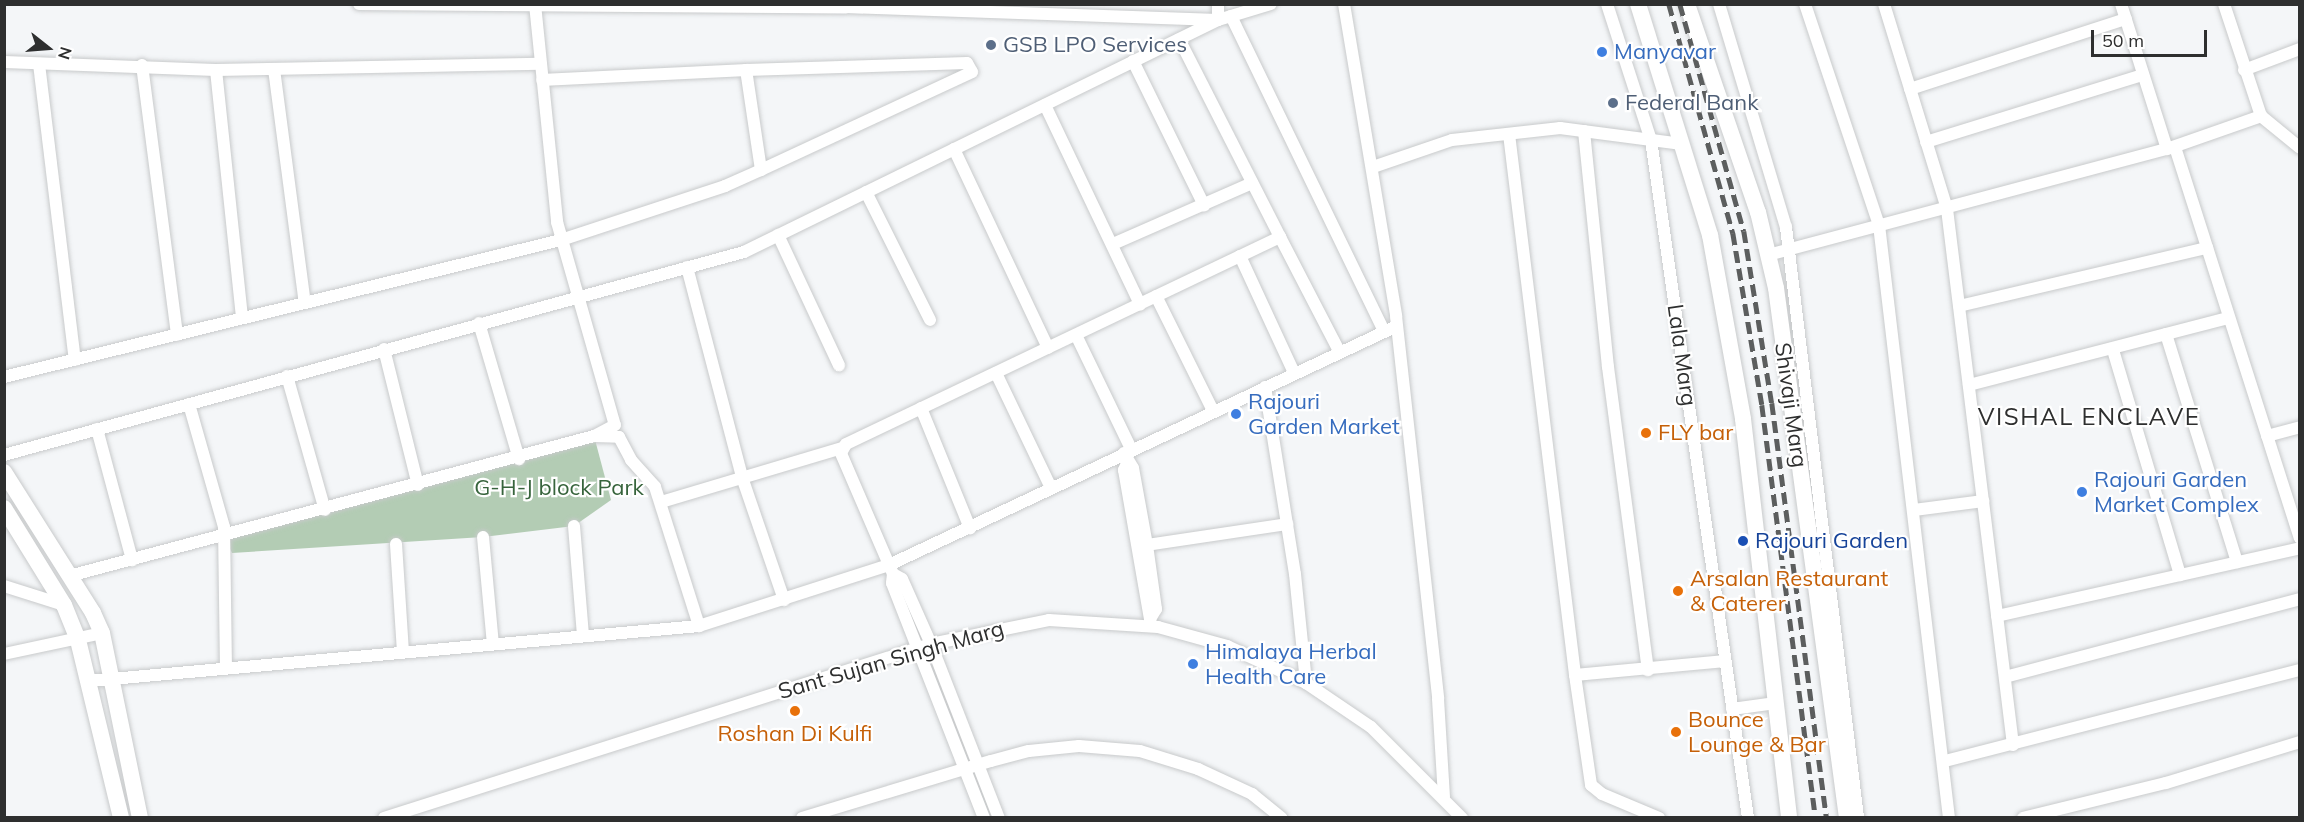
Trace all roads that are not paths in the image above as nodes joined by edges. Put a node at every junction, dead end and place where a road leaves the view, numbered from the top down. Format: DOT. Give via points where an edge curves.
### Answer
graph roads {
  1 [pos="359,4"];
  2 [pos="1218,4"];
  3 [pos="1271,4"];
  4 [pos="1344,4"];
  5 [pos="1607,4"];
  6 [pos="1638,4"];
  7 [pos="1687,4"];
  8 [pos="1719,4"];
  9 [pos="1805,4"];
  10 [pos="1884,4"];
  11 [pos="2121,4"];
  12 [pos="2224,4"];
  13 [pos="438,5"];
  14 [pos="535,6"];
  15 [pos="646,6"];
  16 [pos="753,6"];
  17 [pos="849,6"];
  18 [pos="948,8"];
  19 [pos="1046,9"];
  20 [pos="1144,11"];
  21 [pos="1231,16"];
  22 [pos="2126,19"];
  23 [pos="1218,20"];
  24 [pos="1179,39"];
  25 [pos="2300,48"];
  26 [pos="1133,61"];
  27 [pos="4,62"];
  28 [pos="39,64"];
  29 [pos="540,64"];
  30 [pos="142,65"];
  31 [pos="274,69"];
  32 [pos="216,70"];
  33 [pos="746,70"];
  34 [pos="2244,70"];
  35 [pos="2143,75"];
  36 [pos="542,80"];
  37 [pos="1910,89"];
  38 [pos="1045,105"];
  39 [pos="2261,116"];
  40 [pos="1584,131"];
  41 [pos="1509,134"];
  42 [pos="1651,140"];
  43 [pos="1926,142"];
  44 [pos="1682,144"];
  45 [pos="2171,148"];
  46 [pos="2300,148"];
  47 [pos="954,149"];
  48 [pos="1373,167"];
  49 [pos="761,170"];
  50 [pos="1252,183"];
  51 [pos="866,192"];
  52 [pos="1204,205"];
  53 [pos="1947,209"];
  54 [pos="1879,225"];
  55 [pos="778,236"];
  56 [pos="1280,237"];
  57 [pos="561,240"];
  58 [pos="1113,244"];
  59 [pos="1789,248"];
  60 [pos="2207,248"];
  61 [pos="1768,255"];
  62 [pos="1240,256"];
  63 [pos="687,267"];
  64 [pos="576,296"];
  65 [pos="1156,296"];
  66 [pos="305,303"];
  67 [pos="1140,304"];
  68 [pos="1959,306"];
  69 [pos="242,318"];
  70 [pos="2229,318"];
  71 [pos="930,320"];
  72 [pos="479,323"];
  73 [pos="1397,326"];
  74 [pos="1384,331"];
  75 [pos="177,334"];
  76 [pos="2166,334"];
  77 [pos="1076,335"];
  78 [pos="1048,348"];
  79 [pos="384,349"];
  80 [pos="2113,350"];
  81 [pos="1339,351"];
  82 [pos="75,360"];
  83 [pos="839,365"];
  84 [pos="996,373"];
  85 [pos="1294,373"];
  86 [pos="287,376"];
  87 [pos="4,377"];
  88 [pos="1969,385"];
  89 [pos="1265,387"];
  90 [pos="189,404"];
  91 [pos="921,408"];
  92 [pos="1213,411"];
  93 [pos="2300,427"];
  94 [pos="97,429"];
  95 [pos="594,436"];
  96 [pos="2267,436"];
  97 [pos="842,448"];
  98 [pos="4,455"];
  99 [pos="1127,455"];
  100 [pos="519,459"];
  101 [pos="4,472"];
  102 [pos="743,480"];
  103 [pos="418,485"];
  104 [pos="1051,488"];
  105 [pos="1983,501"];
  106 [pos="661,502"];
  107 [pos="4,508"];
  108 [pos="325,510"];
  109 [pos="1914,510"];
  110 [pos="1287,524"];
  111 [pos="574,526"];
  112 [pos="970,528"];
  113 [pos="224,536"];
  114 [pos="483,537"];
  115 [pos="2300,538"];
  116 [pos="396,544"];
  117 [pos="1141,546"];
  118 [pos="2300,548"];
  119 [pos="132,560"];
  120 [pos="2236,562"];
  121 [pos="891,569"];
  122 [pos="2180,575"];
  123 [pos="69,576"];
  124 [pos="4,586"];
  125 [pos="2300,599"];
  126 [pos="784,600"];
  127 [pos="64,605"];
  128 [pos="1997,616"];
  129 [pos="1151,622"];
  130 [pos="699,626"];
  131 [pos="102,633"];
  132 [pos="583,636"];
  133 [pos="78,640"];
  134 [pos="494,644"];
  135 [pos="931,644"];
  136 [pos="917,648"];
  137 [pos="403,652"];
  138 [pos="4,654"];
  139 [pos="1725,661"];
  140 [pos="226,668"];
  141 [pos="1648,670"];
  142 [pos="2300,670"];
  143 [pos="1575,675"];
  144 [pos="2005,677"];
  145 [pos="111,679"];
  146 [pos="89,681"];
  147 [pos="1306,683"];
  148 [pos="1776,703"];
  149 [pos="1732,709"];
  150 [pos="2300,742"];
  151 [pos="2013,745"];
  152 [pos="1945,761"];
  153 [pos="972,766"];
  154 [pos="1444,797"];
  155 [pos="121,818"];
  156 [pos="140,818"];
  157 [pos="384,818"];
  158 [pos="802,818"];
  159 [pos="984,818"];
  160 [pos="999,818"];
  161 [pos="1282,818"];
  162 [pos="1462,818"];
  163 [pos="1659,818"];
  164 [pos="1748,818"];
  165 [pos="1789,818"];
  166 [pos="1847,818"];
  167 [pos="1858,818"];
  168 [pos="1948,818"];
  169 [pos="2023,818"];
  1 -- 13 [label="street"];
  2 -- 23 [label="street"];
  3 -- 21 [label="street"];
  4 -- 48 [label="street"];
  5 -- 42 [label="street, Lala Marg"];
  6 -- 44 [label="main road"];
  7 -- 61 [label="main road, Shivaji Marg" via="1758,212"];
  8 -- 59 [label="street" via="1771,169"];
  9 -- 54 [label="street"];
  10 -- 37 [label="street"];
  11 -- 22 [label="street"];
  12 -- 34 [label="street"];
  13 -- 14 [label="street"];
  14 -- 15 [label="street"];
  14 -- 29 [label="street"];
  15 -- 16 [label="street"];
  16 -- 17 [label="street"];
  17 -- 18 [label="street"];
  18 -- 19 [label="street"];
  19 -- 20 [label="street"];
  20 -- 23 [label="street"];
  21 -- 23 [label="street"];
  21 -- 74 [label="street"];
  22 -- 35 [label="street"];
  22 -- 37 [label="street"];
  23 -- 24 [label="street"];
  24 -- 26 [label="street"];
  24 -- 50 [label="street"];
  25 -- 34 [label="street"];
  26 -- 38 [label="street"];
  26 -- 52 [label="street"];
  27 -- 28 [label="street"];
  28 -- 30 [label="street"];
  28 -- 82 [label="street"];
  29 -- 31 [label="street"];
  29 -- 36 [label="street"];
  30 -- 32 [label="street"];
  30 -- 75 [label="street"];
  31 -- 32 [label="street"];
  31 -- 66 [label="street"];
  32 -- 69 [label="street"];
  33 -- 36 [label="street"];
  33 -- 49 [label="street"];
  33 -- 49 [label="street" via="967,63 972,72"];
  34 -- 39 [label="street"];
  35 -- 43 [label="street"];
  35 -- 45 [label="street"];
  36 -- 57 [label="street"];
  37 -- 43 [label="street"];
  38 -- 47 [label="street"];
  38 -- 58 [label="street"];
  39 -- 45 [label="street"];
  39 -- 46 [label="street"];
  40 -- 41 [label="street" via="1560,128"];
  40 -- 42 [label="street"];
  40 -- 141 [label="street" via="1608,367"];
  41 -- 48 [label="street" via="1452,140"];
  41 -- 143 [label="street"];
  42 -- 44 [label="street"];
  42 -- 139 [label="street, Lala Marg"];
  43 -- 53 [label="street"];
  44 -- 148 [label="main road" via="1710,235 1743,419"];
  45 -- 53 [label="street"];
  45 -- 60 [label="street"];
  47 -- 51 [label="street"];
  47 -- 78 [label="street"];
  48 -- 73 [label="street"];
  49 -- 57 [label="street" via="725,186"];
  50 -- 52 [label="street"];
  50 -- 56 [label="street"];
  51 -- 55 [label="street"];
  51 -- 71 [label="street"];
  52 -- 58 [label="street"];
  53 -- 54 [label="street"];
  53 -- 68 [label="street"];
  54 -- 59 [label="street"];
  54 -- 109 [label="street"];
  55 -- 63 [label="street" via="744,252"];
  55 -- 83 [label="street"];
  56 -- 62 [label="street"];
  56 -- 81 [label="street"];
  57 -- 64 [label="street"];
  57 -- 66 [label="street"];
  58 -- 67 [label="street"];
  59 -- 61 [label="street"];
  59 -- 167 [label="street"];
  60 -- 68 [label="street"];
  60 -- 70 [label="street"];
  61 -- 166 [label="main road, Shivaji Marg" via="1776,288"];
  62 -- 65 [label="street"];
  62 -- 85 [label="street"];
  63 -- 64 [label="street"];
  63 -- 102 [label="street"];
  64 -- 72 [label="street"];
  64 -- 95 [label="street" via="615,425"];
  65 -- 67 [label="street"];
  65 -- 92 [label="street"];
  66 -- 69 [label="street"];
  67 -- 77 [label="street"];
  68 -- 88 [label="street"];
  69 -- 75 [label="street"];
  70 -- 76 [label="street"];
  70 -- 96 [label="street"];
  72 -- 79 [label="street"];
  72 -- 100 [label="street"];
  73 -- 74 [label="street"];
  73 -- 154 [label="street" via="1438,699"];
  74 -- 81 [label="street"];
  75 -- 82 [label="street"];
  76 -- 80 [label="street"];
  76 -- 120 [label="street"];
  77 -- 78 [label="street"];
  77 -- 99 [label="street"];
  78 -- 84 [label="street"];
  79 -- 86 [label="street"];
  79 -- 103 [label="street"];
  80 -- 88 [label="street"];
  80 -- 122 [label="street"];
  81 -- 85 [label="street"];
  82 -- 87 [label="street"];
  84 -- 91 [label="street"];
  84 -- 104 [label="street"];
  85 -- 89 [label="street"];
  86 -- 90 [label="street"];
  86 -- 108 [label="street"];
  88 -- 105 [label="street"];
  89 -- 92 [label="street"];
  89 -- 110 [label="street"];
  90 -- 94 [label="street"];
  90 -- 113 [label="street" via="222,514"];
  91 -- 97 [label="street"];
  91 -- 112 [label="street"];
  92 -- 99 [label="street"];
  93 -- 96 [label="street"];
  94 -- 98 [label="street"];
  94 -- 119 [label="street"];
  95 -- 100 [label="street"];
  95 -- 106 [label="street" via="619,437 626,452 655,487"];
  96 -- 115 [label="street"];
  97 -- 102 [label="street"];
  97 -- 121 [label="street" via="840,459"];
  99 -- 104 [label="street"];
  99 -- 117 [label="street" via="1133,468"];
  100 -- 103 [label="street"];
  101 -- 123 [label="main road"];
  102 -- 106 [label="street"];
  102 -- 126 [label="street"];
  103 -- 108 [label="street"];
  104 -- 112 [label="street"];
  105 -- 109 [label="street"];
  105 -- 128 [label="street"];
  106 -- 130 [label="street"];
  107 -- 127 [label="main road"];
  108 -- 113 [label="street"];
  109 -- 152 [label="street"];
  110 -- 117 [label="street"];
  110 -- 147 [label="street"];
  111 -- 132 [label="street"];
  112 -- 121 [label="street"];
  113 -- 119 [label="street"];
  113 -- 140 [label="street"];
  114 -- 134 [label="street"];
  116 -- 137 [label="street"];
  117 -- 129 [label="street" via="1156,609"];
  118 -- 120 [label="street"];
  119 -- 123 [label="street"];
  120 -- 122 [label="street"];
  121 -- 126 [label="street"];
  121 -- 135 [label="street" via="902,579"];
  121 -- 136 [label="street" via="892,583"];
  122 -- 128 [label="street"];
  123 -- 131 [label="main road"];
  124 -- 127 [label="street"];
  125 -- 144 [label="street"];
  126 -- 130 [label="street"];
  127 -- 133 [label="main road"];
  128 -- 144 [label="street"];
  129 -- 135 [label="street, Sant Sujan Singh Marg" via="1049,620"];
  129 -- 147 [label="street, Sant Sujan Singh Marg" via="1227,646"];
  130 -- 132 [label="street"];
  131 -- 133 [label="street"];
  131 -- 145 [label="main road"];
  132 -- 134 [label="street"];
  133 -- 138 [label="street"];
  133 -- 146 [label="main road"];
  134 -- 137 [label="street"];
  135 -- 136 [label="street, Sant Sujan Singh Marg"];
  135 -- 153 [label="street"];
  136 -- 153 [label="street"];
  136 -- 157 [label="street, Sant Sujan Singh Marg"];
  137 -- 140 [label="street"];
  139 -- 141 [label="street"];
  139 -- 149 [label="street, Lala Marg"];
  140 -- 145 [label="street"];
  141 -- 143 [label="street"];
  142 -- 151 [label="street"];
  143 -- 163 [label="street" via="1591,785 1602,794"];
  144 -- 151 [label="street"];
  145 -- 146 [label="street"];
  145 -- 156 [label="main road"];
  146 -- 155 [label="main road"];
  147 -- 154 [label="street, Sant Sujan Singh Marg" via="1371,728"];
  148 -- 149 [label="street"];
  148 -- 165 [label="main road"];
  149 -- 164 [label="street, Lala Marg"];
  150 -- 169 [label="street" via="2166,783"];
  151 -- 152 [label="street"];
  152 -- 168 [label="street"];
  153 -- 158 [label="street"];
  153 -- 159 [label="street"];
  153 -- 160 [label="street"];
  153 -- 161 [label="street" via="1029,751 1079,746 1140,751 1198,769 1252,794"];
  154 -- 162 [label="street, Sant Sujan Singh Marg"];
}
